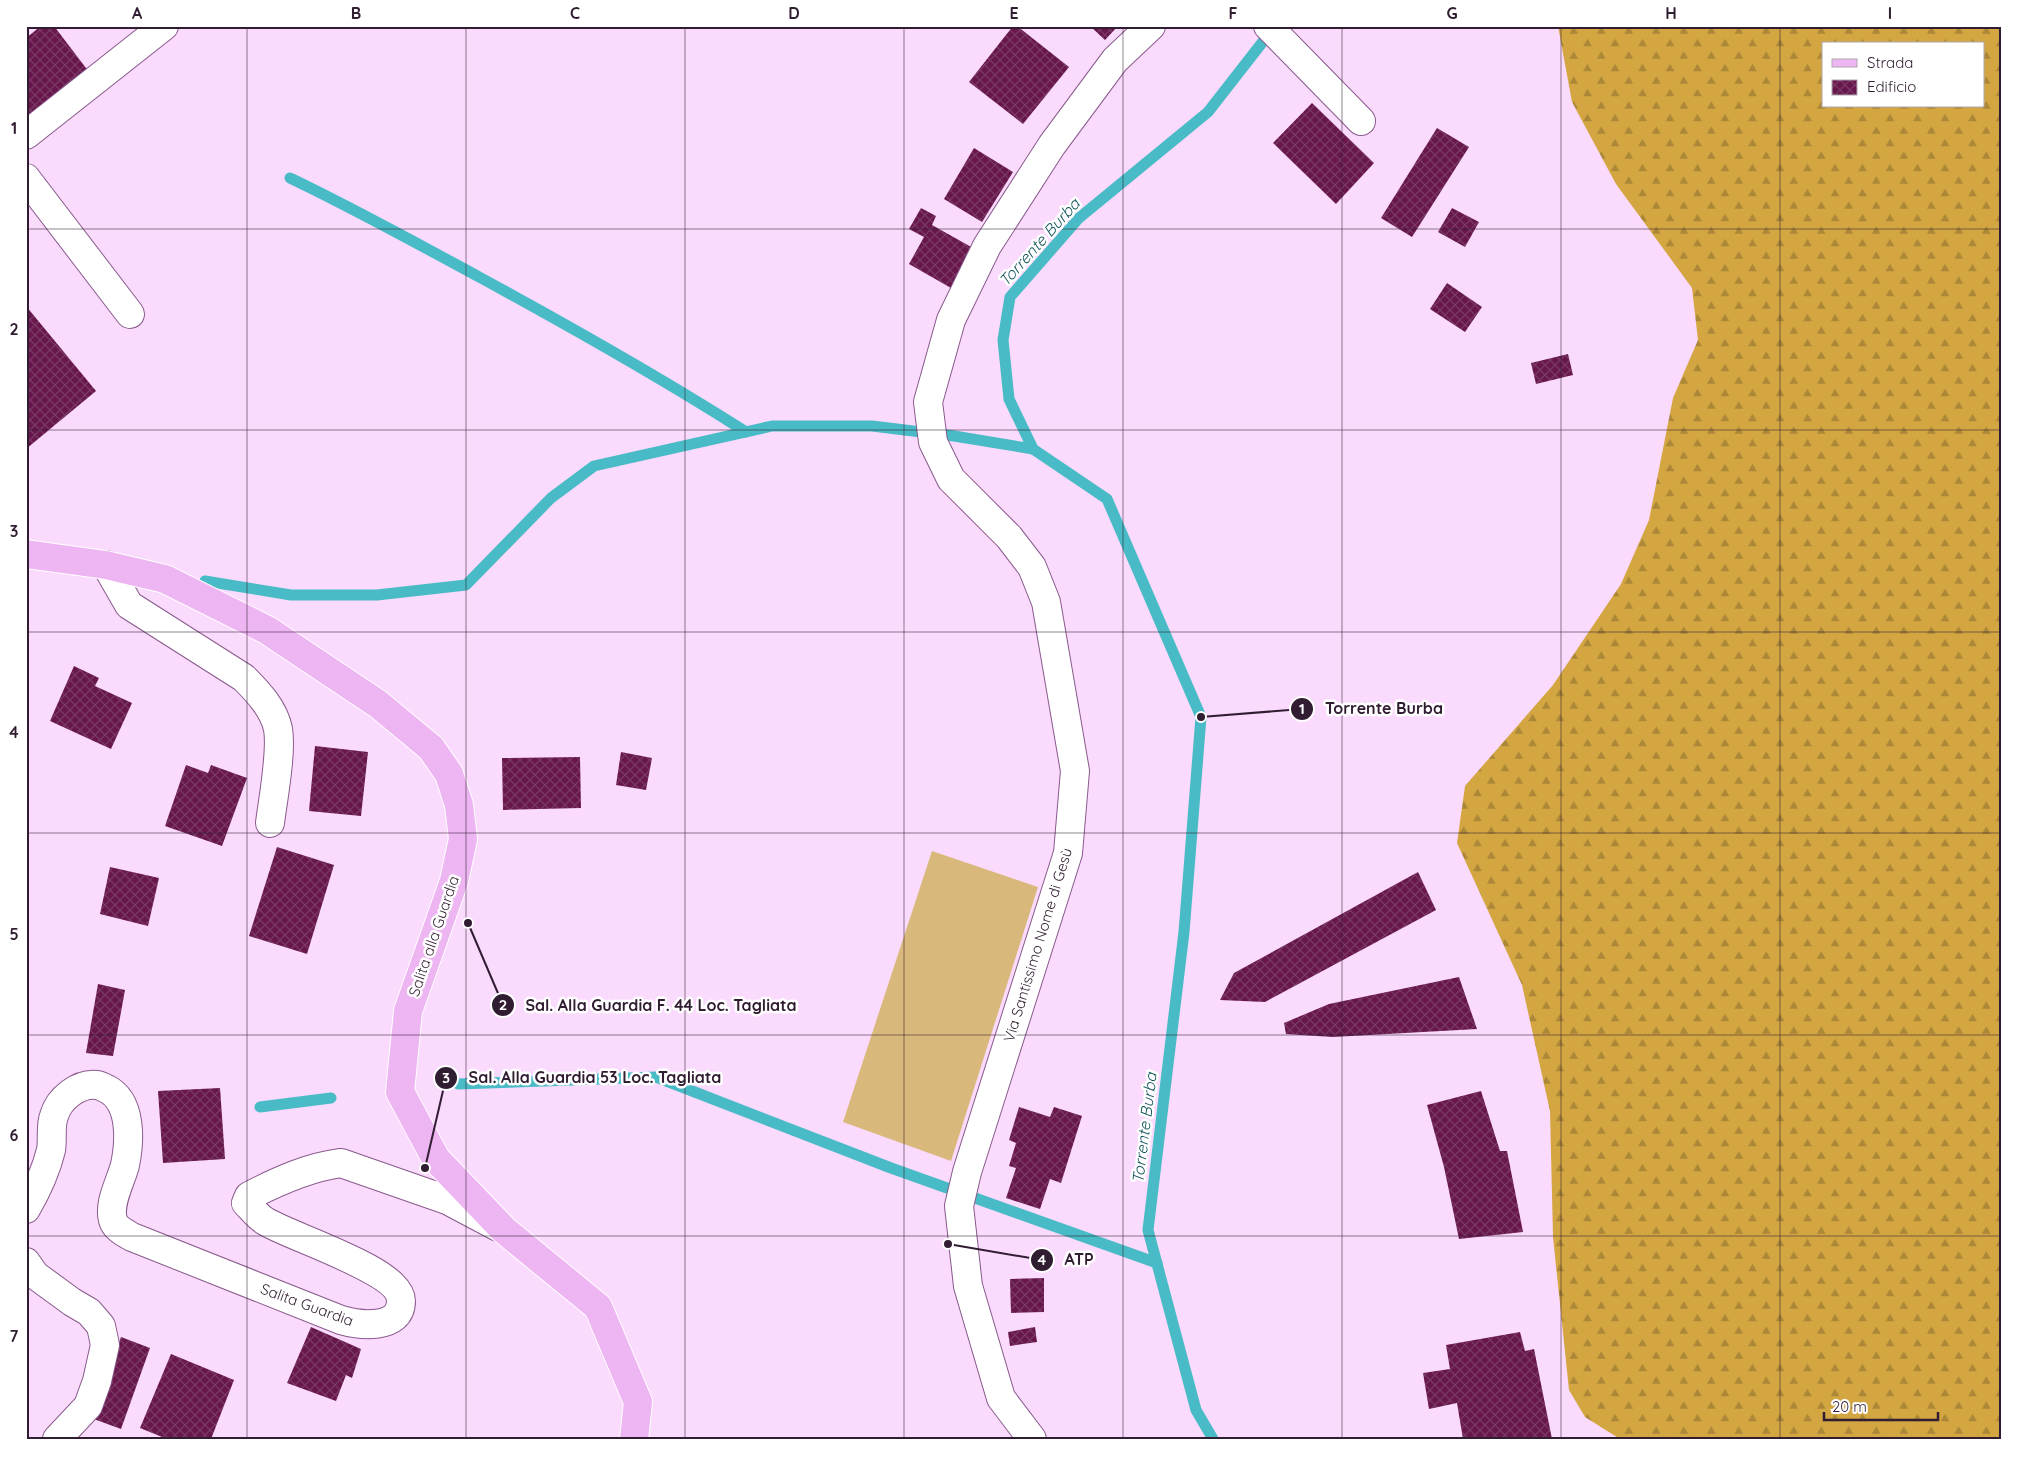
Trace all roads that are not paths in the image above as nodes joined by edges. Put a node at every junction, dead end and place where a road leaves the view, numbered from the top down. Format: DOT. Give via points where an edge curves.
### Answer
graph roads {
  1 [pos="164,26"];
  2 [pos="1150,26"];
  3 [pos="1268,26"];
  4 [pos="1361,121"];
  5 [pos="26,135"];
  6 [pos="26,178"];
  7 [pos="130,314"];
  8 [pos="26,554"];
  9 [pos="106,565"];
  10 [pos="270,823"];
  11 [pos="26,1209"];
  12 [pos="504,1230"];
  13 [pos="26,1262"];
  14 [pos="57,1439"];
  15 [pos="634,1439"];
  16 [pos="1032,1439"];
  1 -- 5 [label="street"];
  2 -- 16 [label="street, Via Santissimo Nome di Gesù" via="1114,60 1052,145 987,246 951,320 928,402 933,442 951,479 1015,544 1032,567 1046,602 1074,771 1068,853 958,1206 968,1286 1001,1398"];
  3 -- 4 [label="street"];
  6 -- 7 [label="street"];
  8 -- 9 [label="main road, Salita alla Guardia"];
  9 -- 10 [label="street" via="129,605 244,678 272,712 278,730 278,753"];
  9 -- 12 [label="main road, Salita alla Guardia" via="165,579 266,630 378,704 431,748 449,774 459,805 463,839 454,881 408,1011 400,1092 436,1159"];
  11 -- 12 [label="street, Salita Guardia" via="40,1186 58,1108 78,1088 98,1084 115,1093 123,1105 127,1129 125,1164 111,1212 113,1222 120,1230 341,1320 374,1325 388,1321 397,1313 401,1302 399,1294 381,1275 265,1221 246,1203 249,1196 300,1173 341,1163 447,1200"];
  12 -- 15 [label="main road, Salita alla Guardia" via="598,1308 638,1402"];
  13 -- 14 [label="street" via="35,1275 89,1312 101,1326 106,1345 88,1406"];
}
